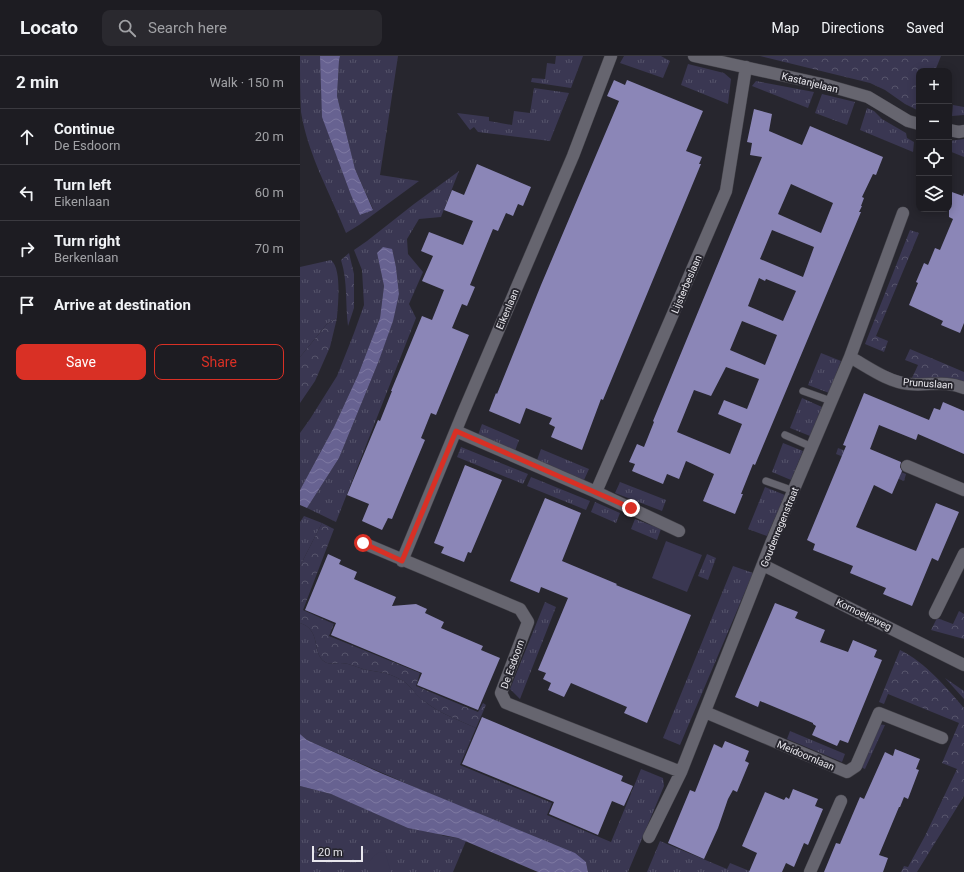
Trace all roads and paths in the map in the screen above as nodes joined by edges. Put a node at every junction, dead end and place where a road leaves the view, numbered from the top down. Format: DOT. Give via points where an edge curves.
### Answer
graph roads {
  1 [pos="611,56"];
  2 [pos="694,56"];
  3 [pos="746,66"];
  4 [pos="916,123"];
  5 [pos="952,131"];
  6 [pos="964,131"];
  7 [pos="902,213"];
  8 [pos="850,357"];
  9 [pos="964,388"];
  10 [pos="803,391"];
  11 [pos="831,401"];
  12 [pos="456,431"];
  13 [pos="785,435"];
  14 [pos="812,447"];
  15 [pos="907,466"];
  16 [pos="766,481"];
  17 [pos="794,490"];
  18 [pos="964,490"];
  19 [pos="596,492"];
  20 [pos="679,531"];
  21 [pos="363,543"];
  22 [pos="964,554"];
  23 [pos="402,561"];
  24 [pos="764,565"];
  25 [pos="935,613"];
  26 [pos="964,664"];
  27 [pos="705,712"];
  28 [pos="942,738"];
  29 [pos="681,772"];
  30 [pos="841,801"];
  31 [pos="648,837"];
  32 [pos="810,872"];
  1 -- 12 [label="street, Eikenlaan" via="573,156"];
  2 -- 3 [label="street, Kastanjelaan"];
  3 -- 4 [label="street, Kastanjelaan" via="868,97"];
  3 -- 19 [label="street, Lijsterbeslaan" via="726,191"];
  5 -- 6 [label="street"];
  7 -- 8 [label="street, Goudenregenstraat"];
  8 -- 9 [label="street, Prunuslaan" via="890,380 908,384 954,384"];
  8 -- 11 [label="street, Goudenregenstraat"];
  10 -- 11 [label="lane"];
  11 -- 14 [label="street, Goudenregenstraat"];
  12 -- 19 [label="street"];
  12 -- 23 [label="street, Eikenlaan"];
  13 -- 14 [label="lane"];
  14 -- 17 [label="street, Goudenregenstraat"];
  15 -- 18 [label="street"];
  16 -- 17 [label="lane"];
  17 -- 24 [label="street, Goudenregenstraat"];
  19 -- 20 [label="street"];
  21 -- 23 [label="street, De Esdoorn"];
  22 -- 25 [label="street"];
  23 -- 29 [label="street, De Esdoorn" via="520,609 528,622 501,692 506,703"];
  24 -- 26 [label="street, Kornoeljeweg"];
  24 -- 27 [label="street, Goudenregenstraat"];
  27 -- 28 [label="street, Meidoornlaan" via="847,772 856,766 879,713"];
  27 -- 29 [label="street, Goudenregenstraat"];
  29 -- 31 [label="street, Goudenregenstraat"];
  30 -- 32 [label="street"];
}
